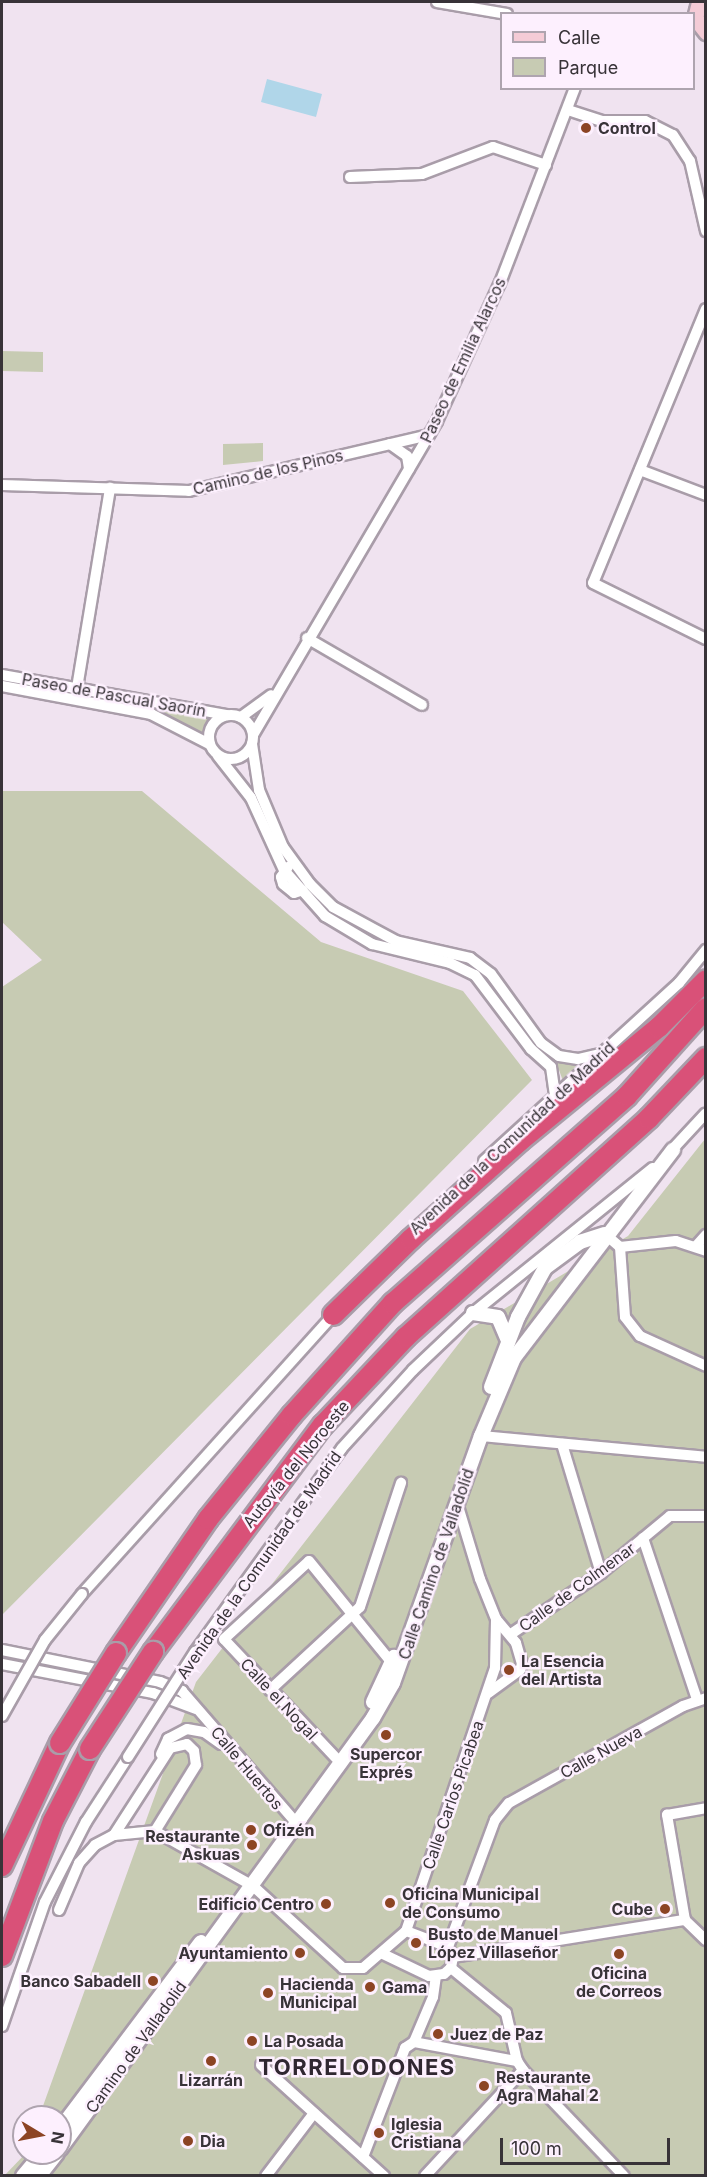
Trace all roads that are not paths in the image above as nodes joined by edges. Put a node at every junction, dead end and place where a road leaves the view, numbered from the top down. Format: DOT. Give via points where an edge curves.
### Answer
graph roads {
  1 [pos="437,2"];
  2 [pos="695,9"];
  3 [pos="500,13"];
  4 [pos="705,32"];
  5 [pos="574,90"];
  6 [pos="568,110"];
  7 [pos="546,165"];
  8 [pos="350,177"];
  9 [pos="705,231"];
  10 [pos="705,309"];
  11 [pos="429,435"];
  12 [pos="390,444"];
  13 [pos="409,470"];
  14 [pos="640,470"];
  15 [pos="2,485"];
  16 [pos="110,488"];
  17 [pos="705,495"];
  18 [pos="307,638"];
  19 [pos="705,639"];
  20 [pos="2,675"];
  21 [pos="2,686"];
  22 [pos="77,688"];
  23 [pos="276,691"];
  24 [pos="422,705"];
  25 [pos="227,715"];
  26 [pos="241,717"];
  27 [pos="253,739"];
  28 [pos="210,744"];
  29 [pos="219,756"];
  30 [pos="288,867"];
  31 [pos="305,888"];
  32 [pos="705,950"];
  33 [pos="705,980"];
  34 [pos="705,1008"];
  35 [pos="600,1054"];
  36 [pos="705,1058"];
  37 [pos="555,1095"];
  38 [pos="705,1113"];
  39 [pos="673,1150"];
  40 [pos="605,1234"];
  41 [pos="705,1235"];
  42 [pos="620,1247"];
  43 [pos="701,1249"];
  44 [pos="473,1313"];
  45 [pos="333,1315"];
  46 [pos="508,1340"];
  47 [pos="705,1366"];
  48 [pos="481,1436"];
  49 [pos="562,1444"];
  50 [pos="705,1457"];
  51 [pos="401,1484"];
  52 [pos="458,1503"];
  53 [pos="705,1516"];
  54 [pos="643,1539"];
  55 [pos="601,1573"];
  56 [pos="355,1614"];
  57 [pos="496,1619"];
  58 [pos="511,1634"];
  59 [pos="2,1650"];
  60 [pos="392,1663"];
  61 [pos="2,1664"];
  62 [pos="270,1690"];
  63 [pos="488,1693"];
  64 [pos="701,1699"];
  65 [pos="198,1710"];
  66 [pos="2,1716"];
  67 [pos="240,1758"];
  68 [pos="336,1758"];
  69 [pos="160,1762"];
  70 [pos="705,1808"];
  71 [pos="295,1822"];
  72 [pos="155,1831"];
  73 [pos="114,1835"];
  74 [pos="2,1866"];
  75 [pos="249,1884"];
  76 [pos="59,1910"];
  77 [pos="685,1920"];
  78 [pos="406,1931"];
  79 [pos="705,1940"];
  80 [pos="383,1954"];
  81 [pos="2,1956"];
  82 [pos="451,1957"];
  83 [pos="436,1976"];
  84 [pos="2,2026"];
  85 [pos="414,2042"];
  86 [pos="261,2065"];
  87 [pos="520,2066"];
  88 [pos="72,2113"];
  89 [pos="314,2113"];
  90 [pos="72,2132"];
  91 [pos="363,2157"];
  92 [pos="43,2167"];
  93 [pos="618,2173"];
  94 [pos="23,2175"];
  95 [pos="266,2175"];
  96 [pos="384,2175"];
  97 [pos="425,2175"];
  1 -- 3 [label="street"];
  2 -- 4 [label="main road"];
  5 -- 6 [label="street, Paseo de Emilia Alarcos"];
  6 -- 7 [label="street, Paseo de Emilia Alarcos"];
  6 -- 9 [label="street" via="602,121 645,121 673,135 690,161"];
  7 -- 8 [label="street" via="493,147 422,174"];
  7 -- 11 [label="street, Paseo de Emilia Alarcos" via="500,283"];
  10 -- 14 [label="street"];
  11 -- 12 [label="street, Camino de los Pinos"];
  11 -- 13 [label="street, Paseo de Emilia Alarcos"];
  12 -- 13 [label="street" via="407,456"];
  12 -- 16 [label="street, Camino de los Pinos" via="189,491"];
  13 -- 18 [label="street, Paseo de Emilia Alarcos"];
  14 -- 17 [label="street"];
  14 -- 19 [label="street" via="593,583"];
  15 -- 16 [label="street, Camino de los Pinos"];
  16 -- 22 [label="street"];
  18 -- 23 [label="street, Paseo de Emilia Alarcos"];
  18 -- 24 [label="street"];
  20 -- 22 [label="street, Paseo de Pascual Saorín"];
  21 -- 28 [label="street, Paseo de Pascual Saorín" via="151,714"];
  22 -- 25 [label="street, Paseo de Pascual Saorín"];
  23 -- 26 [label="street, Paseo de Emilia Alarcos"];
  23 -- 27 [label="street, Paseo de Emilia Alarcos"];
  25 -- 26 [label="street"];
  25 -- 28 [label="street" via="214,722"];
  26 -- 27 [label="street"];
  27 -- 29 [label="street" via="238,758"];
  27 -- 30 [label="street" via="259,790"];
  28 -- 29 [label="street"];
  29 -- 30 [label="street" via="251,798"];
  30 -- 31 [label="street"];
  31 -- 35 [label="street" via="375,933 454,952 481,966 542,1043 559,1056 578,1059"];
  31 -- 37 [label="street" via="325,916 356,936 394,952 450,963 475,975 531,1048 551,1066"];
  32 -- 35 [label="street, Avenida de la Comunidad de Madrid" via="679,983"];
  33 -- 45 [label="highway" via="659,1027 520,1141 411,1239"];
  34 -- 74 [label="highway, Autovía del Noroeste, bridge" via="627,1096 378,1320 292,1415 208,1519 116,1653 60,1743"];
  35 -- 37 [label="street, Avenida de la Comunidad de Madrid"];
  36 -- 81 [label="highway, Autovía del Noroeste, bridge" via="649,1118 406,1337 324,1425 153,1652 90,1749 53,1821"];
  37 -- 45 [label="street, Avenida de la Comunidad de Madrid" via="416,1226"];
  38 -- 39 [label="street, Avenida de la Comunidad de Madrid"];
  39 -- 40 [label="street, Calle Camino de Valladolid"];
  39 -- 44 [label="street, Avenida de la Comunidad de Madrid" via="623,1196"];
  40 -- 42 [label="street"];
  40 -- 46 [label="street, Calle Camino de Valladolid" via="580,1242 545,1268"];
  40 -- 48 [label="street, Calle Camino de Valladolid" via="514,1358"];
  41 -- 43 [label="street"];
  42 -- 43 [label="street" via="676,1241"];
  42 -- 47 [label="street" via="625,1317 640,1335"];
  44 -- 46 [label="street" via="498,1317"];
  44 -- 84 [label="street, Avenida de la Comunidad de Madrid, bridge" via="413,1370 342,1448 195,1652 86,1822 45,1902"];
  45 -- 66 [label="street, Avenida de la Comunidad de Madrid, bridge" via="82,1594 45,1640"];
  46 -- 60 [label="street, Calle Camino de Valladolid"];
  48 -- 49 [label="street"];
  48 -- 52 [label="street, Calle Camino de Valladolid"];
  49 -- 50 [label="street"];
  49 -- 55 [label="street"];
  51 -- 56 [label="street"];
  52 -- 57 [label="street"];
  52 -- 71 [label="street, Calle Camino de Valladolid" via="393,1683"];
  53 -- 54 [label="street, Calle de Colmenar" via="670,1516"];
  54 -- 55 [label="street, Calle de Colmenar"];
  54 -- 64 [label="street"];
  55 -- 58 [label="street, Calle de Colmenar"];
  56 -- 60 [label="street"];
  56 -- 62 [label="street"];
  56 -- 62 [label="street, Calle el Nogal" via="309,1561 224,1639"];
  57 -- 58 [label="street"];
  57 -- 63 [label="street, Calle Carlos Picabea" via="495,1668"];
  58 -- 63 [label="street" via="522,1664 520,1670"];
  59 -- 65 [label="street, Calle Huertos" via="160,1682 182,1691"];
  60 -- 68 [label="street, Calle Camino de Valladolid" via="366,1715"];
  61 -- 65 [label="street" via="153,1693"];
  62 -- 68 [label="street, Calle el Nogal"];
  63 -- 78 [label="street, Calle Carlos Picabea"];
  64 -- 82 [label="street, Calle Nueva" via="509,1803 500,1812"];
  65 -- 67 [label="street, Calle Huertos"];
  67 -- 69 [label="street" via="229,1755 215,1738 187,1729 168,1739 161,1748"];
  67 -- 71 [label="street, Calle Huertos"];
  68 -- 71 [label="street, Calle Camino de Valladolid"];
  69 -- 72 [label="street" via="177,1744 187,1744 196,1757 196,1765"];
  69 -- 73 [label="street"];
  70 -- 77 [label="street" via="667,1815"];
  71 -- 75 [label="street, Camino de Valladolid"];
  72 -- 73 [label="street"];
  72 -- 75 [label="street"];
  73 -- 76 [label="street" via="95,1845 78,1863"];
  75 -- 80 [label="street" via="343,1968 363,1968"];
  75 -- 88 [label="street, Camino de Valladolid"];
  75 -- 90 [label="street, Camino de Valladolid"];
  77 -- 79 [label="street"];
  77 -- 82 [label="street"];
  78 -- 80 [label="street"];
  78 -- 82 [label="street"];
  80 -- 83 [label="street" via="412,1971"];
  82 -- 83 [label="street"];
  82 -- 87 [label="street" via="506,2013"];
  83 -- 85 [label="street" via="433,1997"];
  85 -- 87 [label="street"];
  85 -- 91 [label="street" via="405,2048"];
  86 -- 89 [label="street"];
  87 -- 93 [label="street"];
  87 -- 97 [label="street"];
  89 -- 91 [label="street"];
  89 -- 95 [label="street"];
  91 -- 96 [label="street"];
  92 -- 94 [label="street"];
}
